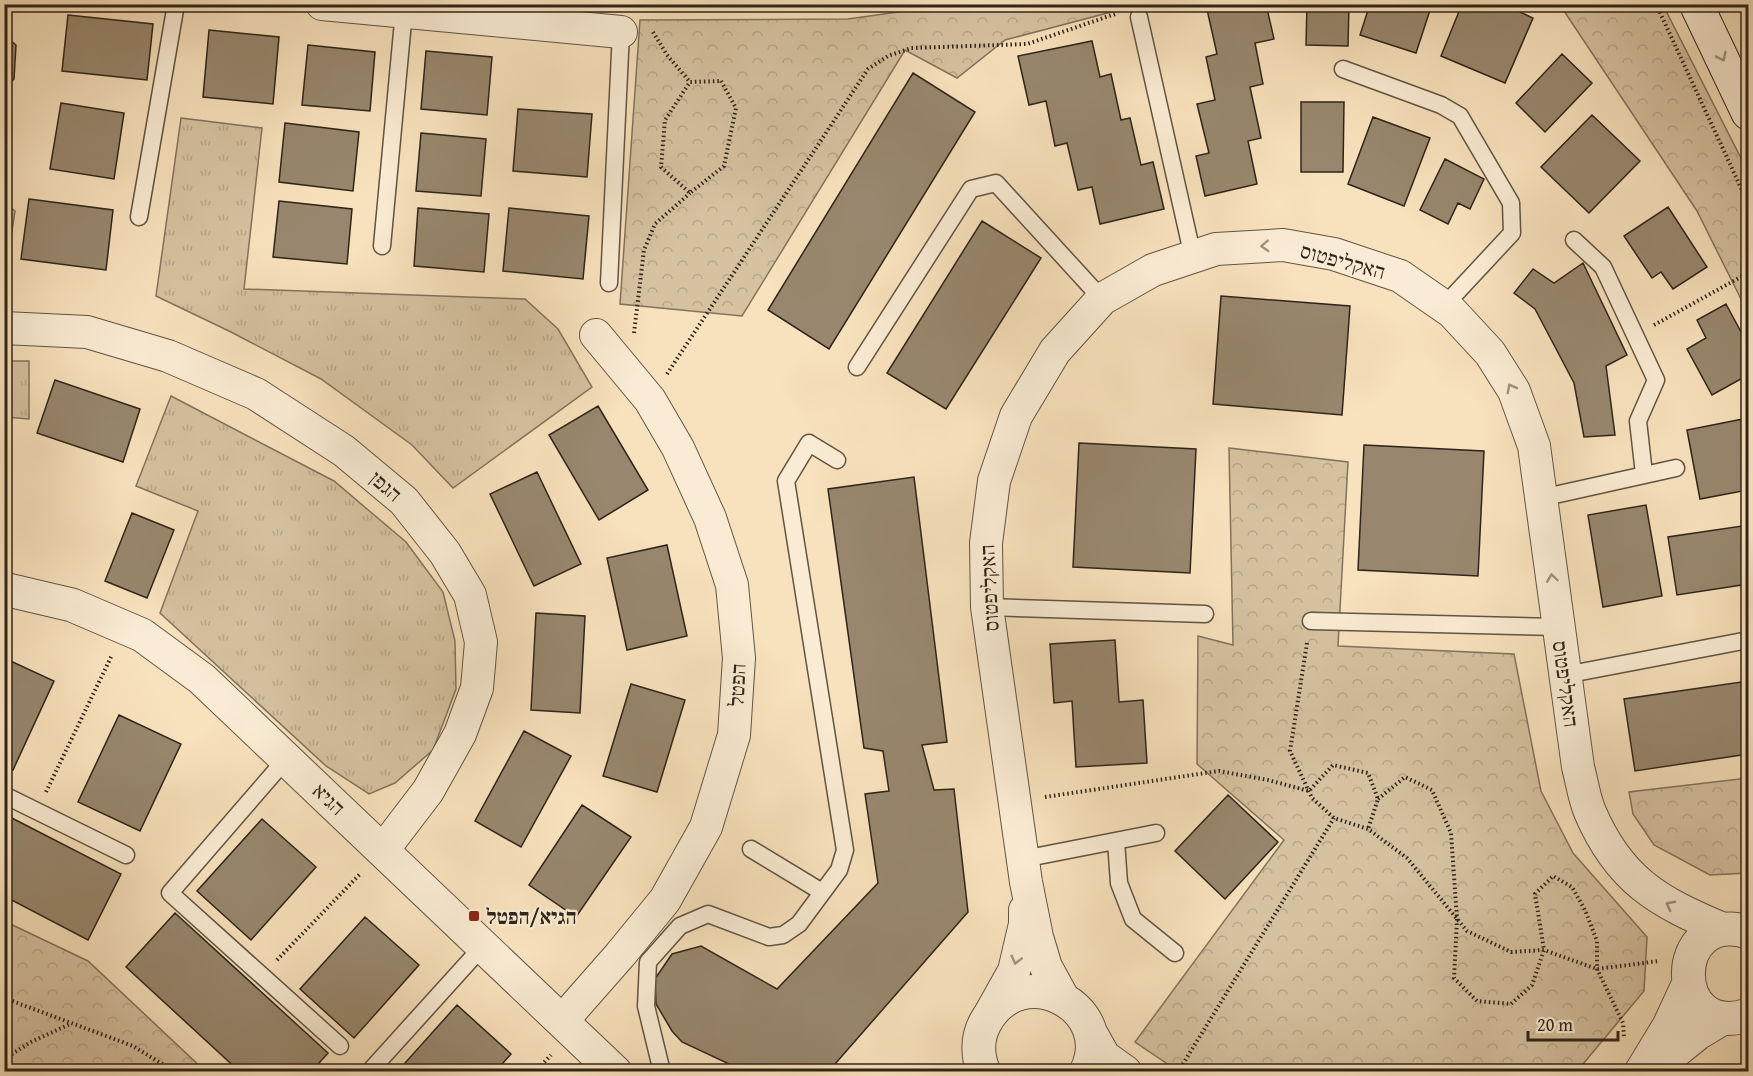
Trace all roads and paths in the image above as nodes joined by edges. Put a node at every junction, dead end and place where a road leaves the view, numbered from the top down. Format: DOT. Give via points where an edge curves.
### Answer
graph roads {
  1 [pos="176,4"];
  2 [pos="322,4"];
  3 [pos="1656,4"];
  4 [pos="1696,4"];
  5 [pos="404,11"];
  6 [pos="1121,12"];
  7 [pos="1139,17"];
  8 [pos="636,31"];
  9 [pos="1343,69"];
  10 [pos="690,82"];
  11 [pos="1749,113"];
  12 [pos="690,193"];
  13 [pos="1749,203"];
  14 [pos="139,217"];
  15 [pos="1574,240"];
  16 [pos="382,246"];
  17 [pos="1193,257"];
  18 [pos="1749,273"];
  19 [pos="609,283"];
  20 [pos="1102,299"];
  21 [pos="1444,306"];
  22 [pos="4,328"];
  23 [pos="596,335"];
  24 [pos="1635,335"];
  25 [pos="856,367"];
  26 [pos="629,375"];
  27 [pos="651,400"];
  28 [pos="837,460"];
  29 [pos="1676,468"];
  30 [pos="1644,474"];
  31 [pos="1541,498"];
  32 [pos="4,589"];
  33 [pos="987,607"];
  34 [pos="1204,614"];
  35 [pos="1311,621"];
  36 [pos="1558,627"];
  37 [pos="125,628"];
  38 [pos="1743,640"];
  39 [pos="1565,675"];
  40 [pos="286,759"];
  41 [pos="1309,790"];
  42 [pos="4,795"];
  43 [pos="1378,799"];
  44 [pos="1014,801"];
  45 [pos="37,811"];
  46 [pos="1334,818"];
  47 [pos="1368,829"];
  48 [pos="1156,834"];
  49 [pos="1116,841"];
  50 [pos="752,849"];
  51 [pos="382,850"];
  52 [pos="126,855"];
  53 [pos="1024,870"];
  54 [pos="822,892"];
  55 [pos="1457,919"];
  56 [pos="1742,931"];
  57 [pos="483,946"];
  58 [pos="1544,950"];
  59 [pos="1175,953"];
  60 [pos="1597,969"];
  61 [pos="1689,971"];
  62 [pos="262,976"];
  63 [pos="4,998"];
  64 [pos="1063,998"];
  65 [pos="991,1012"];
  66 [pos="1740,1019"];
  67 [pos="562,1022"];
  68 [pos="71,1023"];
  69 [pos="1090,1032"];
  70 [pos="1625,1043"];
  71 [pos="340,1046"];
  72 [pos="4,1059"];
  73 [pos="976,1064"];
  74 [pos="175,1071"];
  75 [pos="369,1071"];
  76 [pos="615,1071"];
  77 [pos="662,1071"];
  78 [pos="1086,1071"];
  79 [pos="1125,1071"];
  80 [pos="1178,1071"];
  81 [pos="1641,1071"];
  82 [pos="1651,1071"];
  1 -- 14 [label="lane"];
  2 -- 5 [label="street"];
  3 -- 13 [label="path"];
  4 -- 11 [label="street, one-way"];
  5 -- 8 [label="street"];
  5 -- 16 [label="lane"];
  6 -- 27 [label="path" via="1027,44 910,48 868,69"];
  7 -- 17 [label="lane"];
  8 -- 10 [label="path" via="667,55"];
  8 -- 19 [label="lane"];
  9 -- 21 [label="lane" via="1441,105 1460,116 1511,203 1512,233"];
  10 -- 12 [label="path" via="665,120 661,167"];
  10 -- 12 [label="path" via="722,81 736,108 724,166"];
  12 -- 26 [label="path" via="656,224 644,250"];
  15 -- 24 [label="lane" via="1603,267"];
  17 -- 20 [label="street, האקליפטוס" via="1154,270"];
  21 -- 17 [label="street, האקליפטוס, one-way" via="1400,276 1334,254 1283,245 1216,249"];
  18 -- 24 [label="path"];
  20 -- 25 [label="lane" via="996,183 971,189"];
  20 -- 33 [label="street, האקליפטוס" via="1055,351 1016,416 994,481 986,543"];
  31 -- 21 [label="street, האקליפטוס, one-way" via="1534,446 1514,391 1490,353"];
  22 -- 51 [label="street, הגפן" via="87,332 168,356 256,394 344,451 378,479 404,501 445,553 470,595 481,642 477,688 460,734 428,791"];
  23 -- 26 [label="street, הפטל"];
  24 -- 30 [label="lane" via="1656,380 1638,421"];
  26 -- 27 [label="street, הפטל"];
  27 -- 67 [label="street, הפטל" via="710,518 732,585 739,658 734,735 706,827 665,900"];
  28 -- 54 [label="lane" via="808,443 786,481 845,850 839,870"];
  29 -- 30 [label="lane"];
  30 -- 31 [label="lane"];
  36 -- 31 [label="street, האקליפטוס, one-way"];
  32 -- 37 [label="street, הגיא" via="72,605"];
  33 -- 34 [label="lane"];
  33 -- 44 [label="street, האקליפטוס"];
  35 -- 36 [label="lane"];
  35 -- 41 [label="path" via="1290,751"];
  36 -- 39 [label="street, האקליפטוס"];
  37 -- 40 [label="street, הגיא" via="142,635 202,679"];
  37 -- 45 [label="path"];
  38 -- 39 [label="lane"];
  56 -- 39 [label="street, האקליפטוס, one-way" via="1687,914 1660,900 1614,856 1590,811 1578,767"];
  40 -- 51 [label="street, הגיא"];
  40 -- 62 [label="lane" via="170,893"];
  41 -- 43 [label="path" via="1333,765 1368,773"];
  41 -- 44 [label="path" via="1219,771"];
  41 -- 46 [label="path" via="1312,798"];
  42 -- 45 [label="lane"];
  43 -- 47 [label="path"];
  43 -- 55 [label="path" via="1405,777 1432,790 1451,833"];
  44 -- 53 [label="street, האקליפטוס"];
  45 -- 52 [label="lane"];
  46 -- 47 [label="path"];
  46 -- 80 [label="path"];
  47 -- 55 [label="path" via="1407,858"];
  48 -- 49 [label="lane"];
  49 -- 53 [label="lane"];
  49 -- 59 [label="lane" via="1119,883 1133,919"];
  50 -- 54 [label="lane"];
  51 -- 57 [label="street, הגיא"];
  51 -- 62 [label="path"];
  53 -- 64 [label="street, האקליפטוס" via="1036,937"];
  53 -- 65 [label="street, האקליפטוס, one-way" via="1025,924 1014,971"];
  54 -- 77 [label="lane" via="799,924 783,935 769,937 708,914 680,926 648,962 646,1006"];
  55 -- 58 [label="path" via="1467,931 1511,952"];
  55 -- 58 [label="path" via="1454,978 1477,1001 1510,1004 1532,985"];
  56 -- 61 [label="street" via="1709,935 1698,944"];
  57 -- 67 [label="street, הגיא"];
  57 -- 75 [label="lane"];
  58 -- 60 [label="path"];
  58 -- 60 [label="path" via="1535,894 1553,876 1572,887 1585,910 1597,941"];
  60 -- 61 [label="path"];
  60 -- 70 [label="path" via="1623,1023"];
  61 -- 66 [label="street" via="1693,997 1701,1006 1711,1014"];
  61 -- 81 [label="street" via="1669,1026"];
  62 -- 71 [label="lane"];
  63 -- 68 [label="path"];
  64 -- 65 [label="street" via="1032,991 1002,1001"];
  64 -- 69 [label="street" via="1084,1018"];
  65 -- 73 [label="street" via="982,1029"];
  66 -- 82 [label="street" via="1698,1032"];
  67 -- 76 [label="street, הגיא"];
  68 -- 72 [label="path"];
  68 -- 74 [label="path" via="133,1046"];
  69 -- 78 [label="street" via="1092,1048"];
  69 -- 79 [label="street" via="1104,1057"];
}
